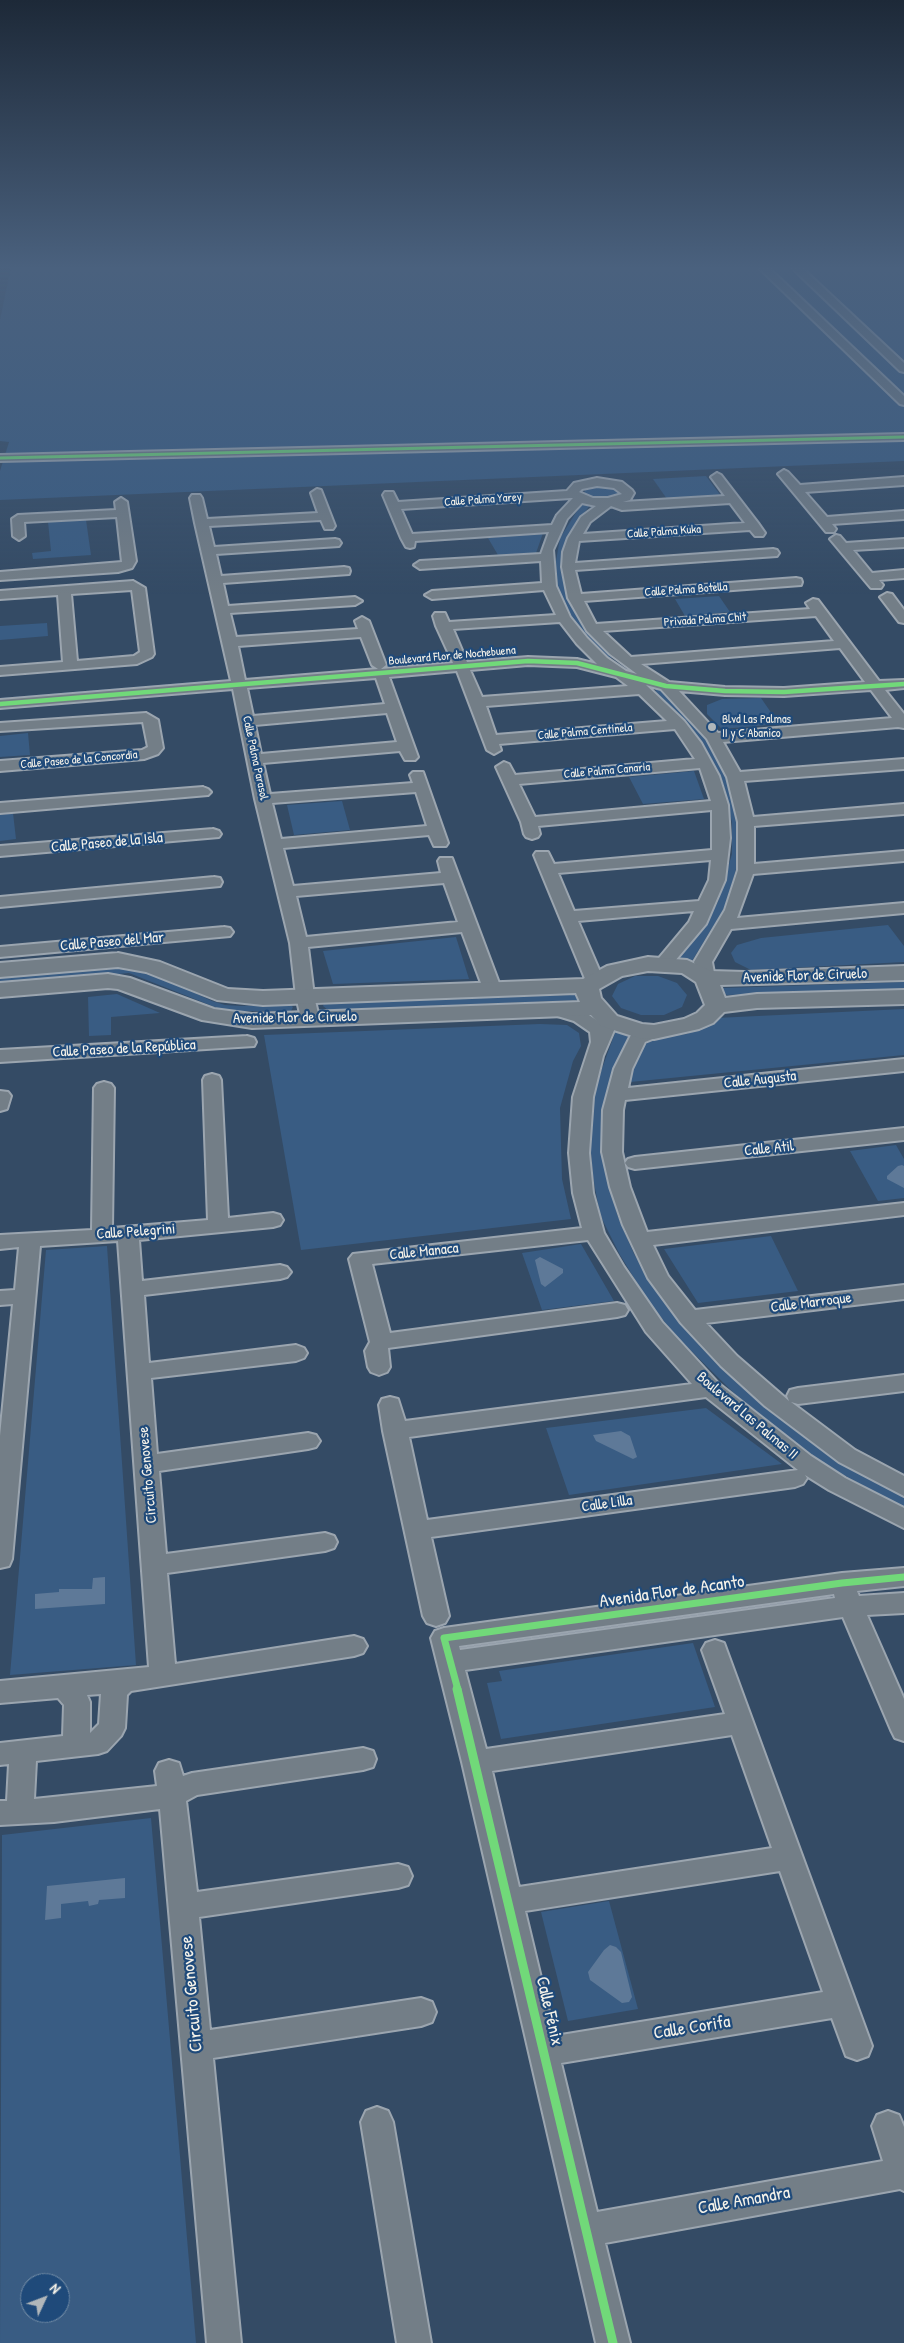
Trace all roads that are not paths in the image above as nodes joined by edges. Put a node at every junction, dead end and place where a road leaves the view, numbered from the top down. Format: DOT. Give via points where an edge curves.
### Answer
graph roads {
  1 [pos="877,376"];
  2 [pos="904,402"];
  3 [pos="904,437"];
  4 [pos="164,442"];
  5 [pos="136,443"];
  6 [pos="0,448"];
  7 [pos="248,452"];
  8 [pos="0,458"];
  9 [pos="784,474"];
  10 [pos="717,477"];
  11 [pos="904,481"];
  12 [pos="796,489"];
  13 [pos="317,493"];
  14 [pos="576,496"];
  15 [pos="196,498"];
  16 [pos="733,499"];
  17 [pos="609,502"];
  18 [pos="904,515"];
  19 [pos="324,516"];
  20 [pos="201,523"];
  21 [pos="556,528"];
  22 [pos="833,534"];
  23 [pos="19,536"];
  24 [pos="574,538"];
  25 [pos="904,543"];
  26 [pos="769,547"];
  27 [pos="209,551"];
  28 [pos="339,556"];
  29 [pos="547,557"];
  30 [pos="568,567"];
  31 [pos="904,574"];
  32 [pos="0,576"];
  33 [pos="215,580"];
  34 [pos="549,586"];
  35 [pos="64,590"];
  36 [pos="0,595"];
  37 [pos="575,598"];
  38 [pos="895,604"];
  39 [pos="221,610"];
  40 [pos="438,610"];
  41 [pos="360,615"];
  42 [pos="564,618"];
  43 [pos="904,619"];
  44 [pos="592,628"];
  45 [pos="582,641"];
  46 [pos="230,642"];
  47 [pos="842,644"];
  48 [pos="558,652"];
  49 [pos="602,661"];
  50 [pos="460,662"];
  51 [pos="70,665"];
  52 [pos="380,669"];
  53 [pos="631,669"];
  54 [pos="0,671"];
  55 [pos="904,675"];
  56 [pos="237,680"];
  57 [pos="872,682"];
  58 [pos="904,684"];
  59 [pos="666,686"];
  60 [pos="642,689"];
  61 [pos="725,691"];
  62 [pos="0,695"];
  63 [pos="477,702"];
  64 [pos="0,704"];
  65 [pos="392,708"];
  66 [pos="691,711"];
  67 [pos="247,720"];
  68 [pos="903,723"];
  69 [pos="679,724"];
  70 [pos="0,727"];
  71 [pos="714,738"];
  72 [pos="255,759"];
  73 [pos="704,763"];
  74 [pos="904,764"];
  75 [pos="0,766"];
  76 [pos="735,777"];
  77 [pos="203,792"];
  78 [pos="263,799"];
  79 [pos="720,806"];
  80 [pos="0,808"];
  81 [pos="904,809"];
  82 [pos="746,822"];
  83 [pos="213,834"];
  84 [pos="275,844"];
  85 [pos="0,851"];
  86 [pos="721,854"];
  87 [pos="904,856"];
  88 [pos="746,870"];
  89 [pos="214,882"];
  90 [pos="287,892"];
  91 [pos="0,902"];
  92 [pos="707,905"];
  93 [pos="904,908"];
  94 [pos="567,917"];
  95 [pos="726,924"];
  96 [pos="468,926"];
  97 [pos="224,932"];
  98 [pos="299,943"];
  99 [pos="0,952"];
  100 [pos="663,964"];
  101 [pos="0,970"];
  102 [pos="904,972"];
  103 [pos="706,978"];
  104 [pos="592,984"];
  105 [pos="0,990"];
  106 [pos="493,991"];
  107 [pos="305,996"];
  108 [pos="904,997"];
  109 [pos="717,1006"];
  110 [pos="557,1010"];
  111 [pos="603,1014"];
  112 [pos="310,1018"];
  113 [pos="654,1032"];
  114 [pos="247,1042"];
  115 [pos="600,1042"];
  116 [pos="0,1056"];
  117 [pos="904,1065"];
  118 [pos="212,1080"];
  119 [pos="104,1088"];
  120 [pos="617,1095"];
  121 [pos="1,1096"];
  122 [pos="0,1105"];
  123 [pos="904,1134"];
  124 [pos="635,1163"];
  125 [pos="904,1209"];
  126 [pos="273,1220"];
  127 [pos="218,1225"];
  128 [pos="128,1234"];
  129 [pos="584,1234"];
  130 [pos="102,1235"];
  131 [pos="648,1238"];
  132 [pos="30,1240"];
  133 [pos="0,1242"];
  134 [pos="280,1272"];
  135 [pos="132,1289"];
  136 [pos="904,1292"];
  137 [pos="25,1296"];
  138 [pos="0,1298"];
  139 [pos="617,1310"];
  140 [pos="689,1318"];
  141 [pos="381,1342"];
  142 [pos="296,1353"];
  143 [pos="379,1367"];
  144 [pos="140,1372"];
  145 [pos="8,1377"];
  146 [pos="904,1383"];
  147 [pos="710,1389"];
  148 [pos="798,1396"];
  149 [pos="390,1405"];
  150 [pos="395,1431"];
  151 [pos="308,1441"];
  152 [pos="5,1463"];
  153 [pos="147,1464"];
  154 [pos="795,1478"];
  155 [pos="902,1485"];
  156 [pos="904,1520"];
  157 [pos="418,1530"];
  158 [pos="325,1542"];
  159 [pos="0,1557"];
  160 [pos="155,1565"];
  161 [pos="904,1577"];
  162 [pos="846,1594"];
  163 [pos="904,1602"];
  164 [pos="354,1646"];
  165 [pos="446,1650"];
  166 [pos="715,1650"];
  167 [pos="163,1676"];
  168 [pos="118,1691"];
  169 [pos="0,1692"];
  170 [pos="71,1695"];
  171 [pos="897,1698"];
  172 [pos="740,1723"];
  173 [pos="904,1730"];
  174 [pos="76,1746"];
  175 [pos="11,1753"];
  176 [pos="363,1759"];
  177 [pos="476,1762"];
  178 [pos="170,1784"];
  179 [pos="10,1812"];
  180 [pos="788,1858"];
  181 [pos="398,1876"];
  182 [pos="508,1901"];
  183 [pos="184,1907"];
  184 [pos="840,2003"];
  185 [pos="421,2012"];
  186 [pos="196,2046"];
  187 [pos="857,2046"];
  188 [pos="543,2052"];
  189 [pos="377,2122"];
  190 [pos="888,2126"];
  191 [pos="904,2174"];
  192 [pos="585,2230"];
  193 [pos="224,2343"];
  194 [pos="414,2343"];
  195 [pos="613,2343"];
  1 -- 2 [label="street"];
  3 -- 7 [label="street"];
  4 -- 7 [label="street" via="204,442 234,446"];
  5 -- 6 [label="street"];
  7 -- 8 [label="street"];
  9 -- 12 [label="street"];
  10 -- 16 [label="street"];
  11 -- 12 [label="street"];
  12 -- 22 [label="street"];
  13 -- 19 [label="street"];
  14 -- 17 [label="street, Calle Palma Yarey" via="591,502"];
  14 -- 17 [label="street" via="573,490 592,483 608,483 628,493 626,497"];
  14 -- 21 [label="street"];
  14 -- 21 [label="street, Calle Palma Yarey" via="392,500 409,541"];
  15 -- 20 [label="street, Calle Palma Parasol"];
  16 -- 17 [label="street, Calle Palma Kuka" via="622,506"];
  16 -- 26 [label="street"];
  17 -- 24 [label="street" via="585,520"];
  18 -- 22 [label="street"];
  19 -- 20 [label="street"];
  19 -- 28 [label="street"];
  20 -- 27 [label="street, Calle Palma Parasol"];
  21 -- 29 [label="street"];
  22 -- 25 [label="street"];
  22 -- 31 [label="street" via="873,581"];
  23 -- 32 [label="street" via="18,519 122,508 130,561 118,568"];
  24 -- 26 [label="street, Calle Palma Kuka"];
  24 -- 30 [label="street"];
  26 -- 30 [label="street"];
  26 -- 37 [label="street, Calle Palma Botella" via="800,586"];
  27 -- 28 [label="street"];
  27 -- 33 [label="street, Calle Palma Parasol"];
  28 -- 33 [label="street"];
  28 -- 41 [label="street"];
  29 -- 34 [label="street"];
  29 -- 40 [label="street, Calle Palma Centinela" via="418,561"];
  30 -- 37 [label="street"];
  33 -- 39 [label="street, Calle Palma Parasol"];
  34 -- 40 [label="street"];
  34 -- 42 [label="street"];
  35 -- 36 [label="street"];
  35 -- 51 [label="street"];
  35 -- 51 [label="street" via="133,585 138,588 148,654 137,660"];
  37 -- 44 [label="street"];
  38 -- 43 [label="street"];
  39 -- 41 [label="street"];
  39 -- 46 [label="street, Calle Palma Parasol"];
  40 -- 42 [label="street"];
  40 -- 50 [label="street, Calle Palma Centinela"];
  41 -- 46 [label="street"];
  41 -- 52 [label="street"];
  42 -- 45 [label="street"];
  44 -- 47 [label="street, Privada Palma Chit" via="815,607"];
  44 -- 53 [label="street"];
  45 -- 48 [label="street"];
  45 -- 49 [label="street"];
  46 -- 56 [label="street, Calle Palma Parasol"];
  47 -- 53 [label="street" via="665,661"];
  47 -- 57 [label="street, Privada Palma Chit"];
  48 -- 49 [label="street, Boulevard Flor de Nochebuena"];
  48 -- 50 [label="street, Boulevard Flor de Nochebuena"];
  49 -- 53 [label="street, Boulevard Flor de Nochebuena"];
  50 -- 52 [label="street, Boulevard Flor de Nochebuena"];
  50 -- 53 [label="street, Boulevard Flor de Nochebuena" via="557,661 605,670"];
  50 -- 63 [label="street, Calle Palma Centinela"];
  51 -- 54 [label="street"];
  52 -- 56 [label="street, Boulevard Flor de Nochebuena"];
  52 -- 65 [label="street"];
  53 -- 57 [label="street, Boulevard Flor de Nochebuena" via="755,686"];
  53 -- 59 [label="street, Boulevard Flor de Nochebuena"];
  53 -- 60 [label="street"];
  55 -- 57 [label="street, Boulevard Flor de Nochebuena"];
  56 -- 62 [label="street, Boulevard Flor de Nochebuena"];
  56 -- 64 [label="street, Boulevard Flor de Nochebuena"];
  56 -- 67 [label="street, Calle Palma Parasol"];
  57 -- 58 [label="street, Boulevard Flor de Nochebuena"];
  57 -- 61 [label="street, Boulevard Flor de Nochebuena" via="784,692"];
  57 -- 68 [label="street, Privada Palma Chit"];
  59 -- 61 [label="street, Boulevard Flor de Nochebuena"];
  59 -- 66 [label="street"];
  60 -- 63 [label="street"];
  60 -- 69 [label="street"];
  61 -- 66 [label="street" via="704,697"];
  63 -- 69 [label="street, Calle Palma Centinela" via="493,745"];
  65 -- 67 [label="street"];
  65 -- 72 [label="street" via="409,752"];
  66 -- 71 [label="street"];
  67 -- 72 [label="street, Calle Palma Parasol"];
  68 -- 71 [label="street"];
  69 -- 73 [label="street"];
  70 -- 75 [label="street, Calle Paseo de la Concordia" via="146,716 152,720 156,748 144,754"];
  71 -- 76 [label="street"];
  72 -- 78 [label="street, Calle Palma Parasol"];
  73 -- 79 [label="street"];
  73 -- 79 [label="street, Calle Palma Canaria" via="507,773 530,828"];
  74 -- 76 [label="street"];
  76 -- 82 [label="street"];
  77 -- 80 [label="street"];
  78 -- 84 [label="street, Calle Palma Parasol"];
  78 -- 84 [label="street" via="420,781 437,837"];
  79 -- 86 [label="street"];
  81 -- 82 [label="street"];
  82 -- 88 [label="street"];
  83 -- 85 [label="street, Calle Paseo de la Isla"];
  84 -- 90 [label="street, Calle Palma Parasol"];
  86 -- 92 [label="street"];
  86 -- 94 [label="street" via="545,862"];
  87 -- 88 [label="street"];
  88 -- 95 [label="street"];
  89 -- 91 [label="street"];
  90 -- 96 [label="street" via="448,869"];
  90 -- 98 [label="street, Calle Palma Parasol"];
  92 -- 94 [label="street"];
  92 -- 100 [label="street" via="697,924"];
  93 -- 95 [label="street"];
  94 -- 104 [label="street"];
  95 -- 103 [label="street" via="703,962"];
  96 -- 98 [label="street"];
  96 -- 106 [label="street"];
  97 -- 99 [label="street, Calle Paseo del Mar"];
  98 -- 107 [label="street, Calle Palma Parasol"];
  100 -- 103 [label="main road" via="687,967"];
  100 -- 104 [label="main road" via="632,966"];
  101 -- 107 [label="main road, Avenide Flor de Ciruelo" via="118,960 152,967 225,995 262,998"];
  102 -- 103 [label="main road, Avenide Flor de Ciruelo"];
  103 -- 109 [label="main road"];
  104 -- 106 [label="main road, Avenide Flor de Ciruelo"];
  104 -- 111 [label="main road" via="587,993"];
  105 -- 112 [label="main road, Avenide Flor de Ciruelo" via="108,981 226,1019"];
  106 -- 107 [label="main road, Avenide Flor de Ciruelo"];
  107 -- 112 [label="street, Calle Palma Parasol"];
  108 -- 109 [label="main road, Avenide Flor de Ciruelo" via="757,1001"];
  109 -- 113 [label="main road" via="705,1018 691,1024"];
  110 -- 111 [label="main road, Avenide Flor de Ciruelo"];
  110 -- 112 [label="main road, Avenide Flor de Ciruelo"];
  110 -- 115 [label="street" via="580,1017 599,1030"];
  111 -- 113 [label="main road" via="638,1031"];
  111 -- 115 [label="street, Boulevard Las Palmas II"];
  113 -- 120 [label="street, Boulevard Las Palmas II" via="638,1039 623,1069"];
  114 -- 116 [label="street, Calle Paseo de la República"];
  115 -- 129 [label="street, Boulevard Las Palmas II" via="583,1097 579,1153"];
  117 -- 120 [label="street, Calle Augusta"];
  118 -- 127 [label="street"];
  119 -- 130 [label="street"];
  120 -- 131 [label="street, Boulevard Las Palmas II" via="613,1110 612,1152 620,1187"];
  121 -- 122 [label="street"];
  123 -- 124 [label="street, Calle Atil"];
  125 -- 131 [label="street"];
  126 -- 127 [label="street, Calle Pelegrini"];
  127 -- 128 [label="street, Calle Pelegrini"];
  128 -- 130 [label="street, Calle Pelegrini"];
  128 -- 135 [label="street, Circuito Genovese"];
  129 -- 141 [label="street, Calle Manaca" via="360,1259"];
  129 -- 147 [label="street, Boulevard Las Palmas II" via="644,1314"];
  130 -- 132 [label="street, Calle Pelegrini"];
  131 -- 140 [label="street, Boulevard Las Palmas II" via="659,1278"];
  132 -- 133 [label="street, Calle Pelegrini"];
  132 -- 137 [label="street"];
  134 -- 135 [label="street"];
  135 -- 144 [label="street, Circuito Genovese"];
  136 -- 140 [label="street, Calle Marroque"];
  137 -- 138 [label="street"];
  137 -- 145 [label="street"];
  139 -- 141 [label="street"];
  140 -- 155 [label="street, Boulevard Las Palmas II" via="729,1361 791,1416 847,1456"];
  141 -- 143 [label="street, Calle Manaca" via="376,1351"];
  142 -- 144 [label="street"];
  144 -- 153 [label="street, Circuito Genovese"];
  145 -- 152 [label="street"];
  146 -- 148 [label="street"];
  147 -- 150 [label="street"];
  147 -- 156 [label="street, Boulevard Las Palmas II" via="803,1462"];
  149 -- 150 [label="street"];
  150 -- 157 [label="street"];
  151 -- 153 [label="street"];
  152 -- 159 [label="street"];
  153 -- 160 [label="street, Circuito Genovese"];
  154 -- 157 [label="street, Calle Lilla"];
  157 -- 165 [label="street"];
  158 -- 160 [label="street"];
  160 -- 167 [label="street, Circuito Genovese"];
  161 -- 162 [label="street"];
  162 -- 163 [label="street"];
  162 -- 165 [label="street"];
  162 -- 171 [label="street"];
  164 -- 167 [label="street"];
  165 -- 177 [label="street, Calle Fénix"];
  166 -- 172 [label="street"];
  167 -- 168 [label="street"];
  168 -- 170 [label="street"];
  168 -- 174 [label="street" via="112,1728 98,1743"];
  169 -- 170 [label="street"];
  170 -- 174 [label="street"];
  171 -- 173 [label="street"];
  172 -- 177 [label="street"];
  172 -- 180 [label="street"];
  174 -- 175 [label="street"];
  175 -- 179 [label="street"];
  176 -- 178 [label="street" via="192,1784"];
  177 -- 182 [label="street, Calle Fénix"];
  178 -- 179 [label="street" via="54,1810"];
  178 -- 183 [label="street, Circuito Genovese"];
  180 -- 182 [label="street"];
  180 -- 184 [label="street"];
  181 -- 183 [label="street"];
  182 -- 188 [label="street, Calle Fénix"];
  183 -- 186 [label="street, Circuito Genovese"];
  184 -- 187 [label="street"];
  184 -- 188 [label="street, Calle Corifa"];
  185 -- 186 [label="street"];
  186 -- 193 [label="street, Circuito Genovese"];
  188 -- 192 [label="street, Calle Fénix"];
  189 -- 194 [label="street"];
  190 -- 191 [label="street, Calle Amandra"];
  191 -- 192 [label="street, Calle Amandra"];
  192 -- 195 [label="street, Calle Fénix"];
}
